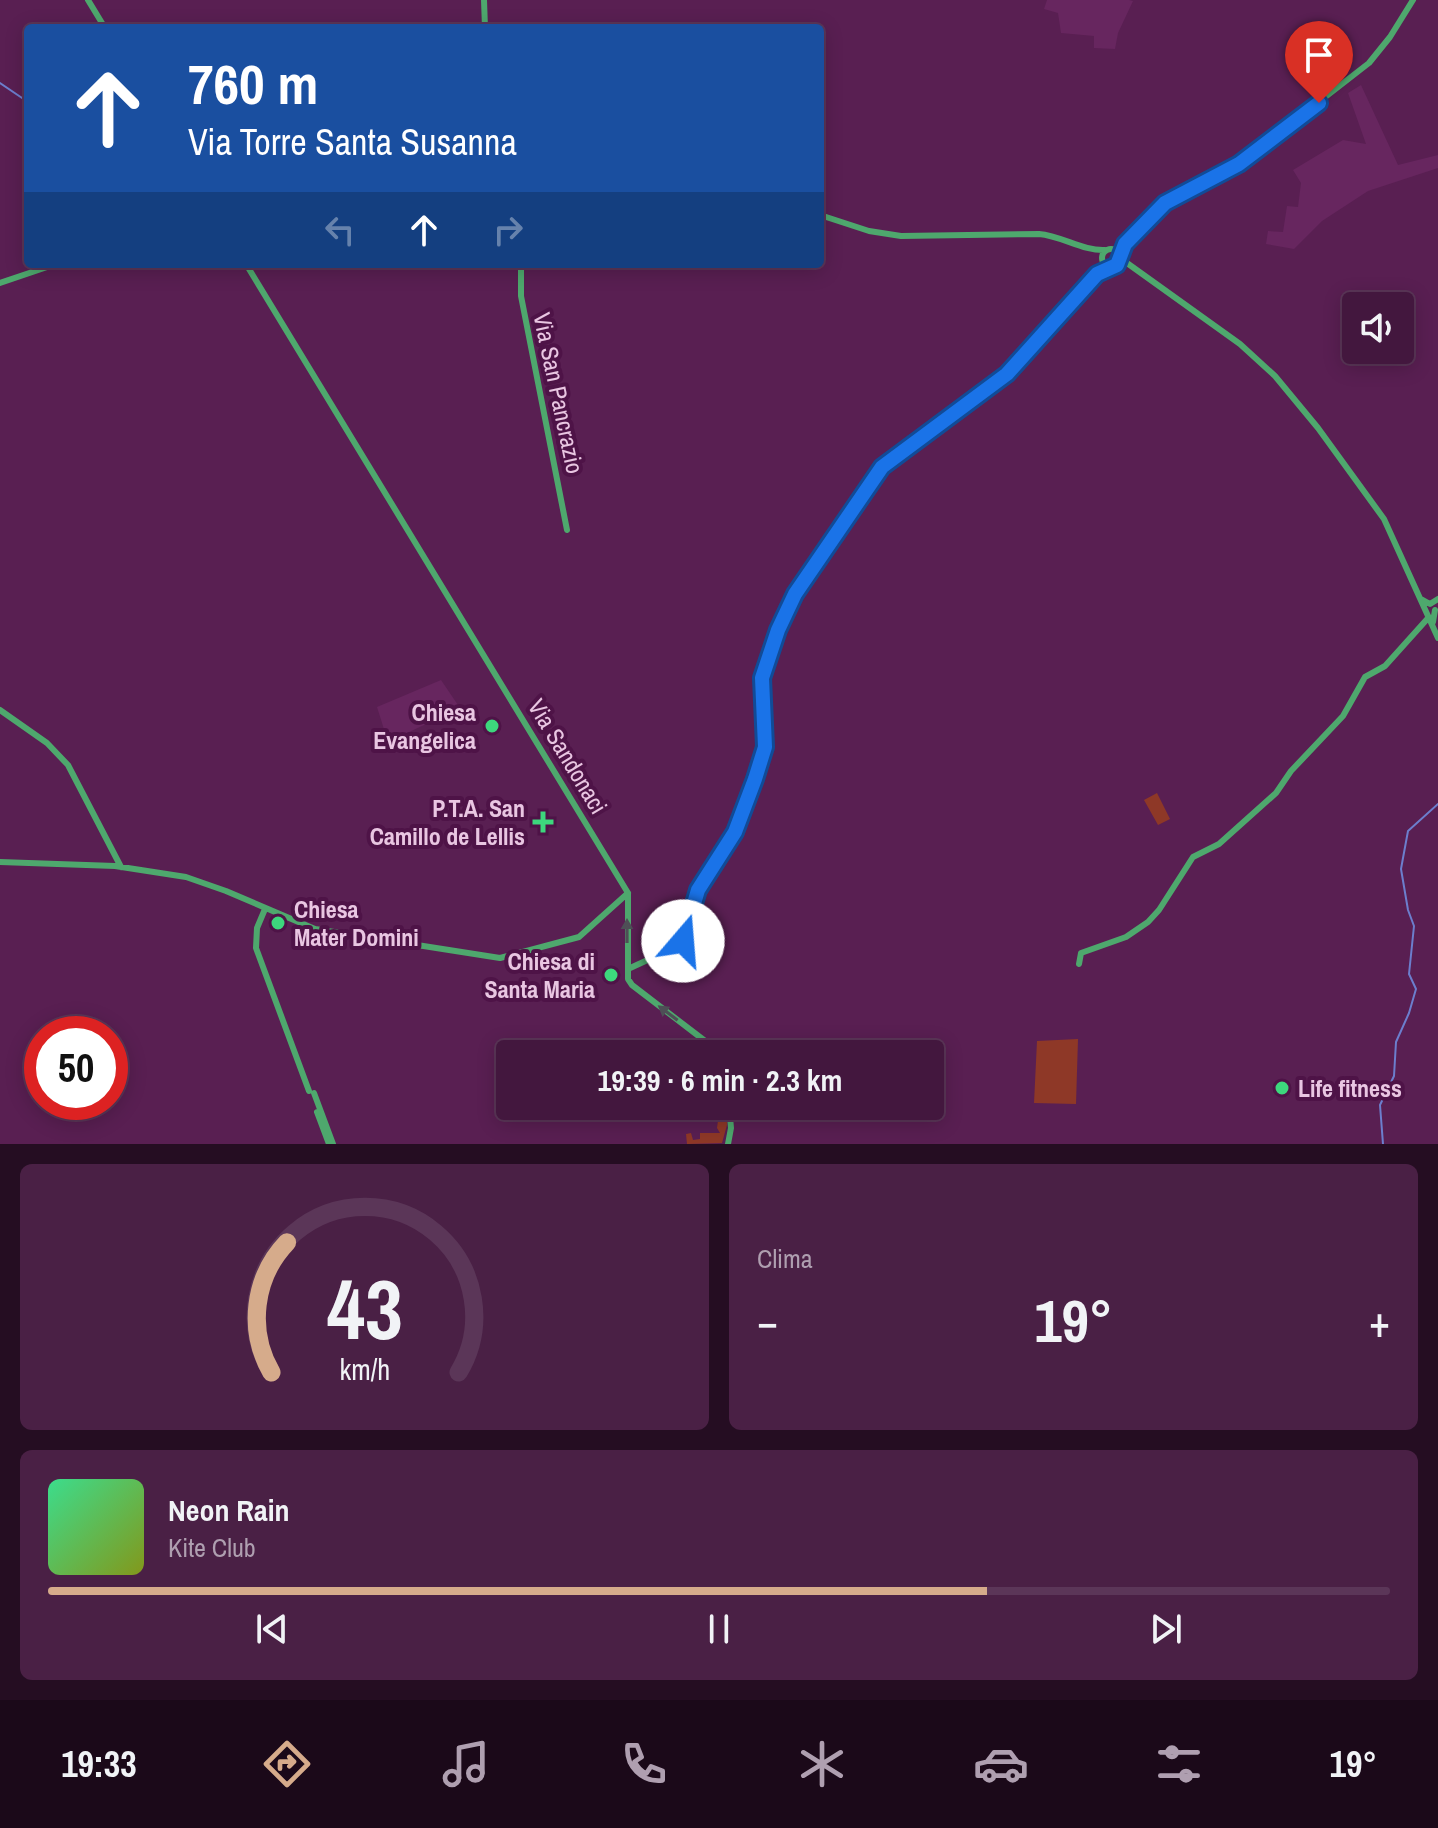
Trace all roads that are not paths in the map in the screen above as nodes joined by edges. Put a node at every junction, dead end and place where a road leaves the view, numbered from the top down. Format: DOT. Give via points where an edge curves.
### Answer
graph roads {
  1 [pos="88,0"];
  2 [pos="484,0"];
  3 [pos="1413,0"];
  4 [pos="103,24"];
  5 [pos="485,24"];
  6 [pos="824,216"];
  7 [pos="1125,244"];
  8 [pos="1087,248"];
  9 [pos="1114,249"];
  10 [pos="1105,250"];
  11 [pos="1102,260"];
  12 [pos="1117,261"];
  13 [pos="44,268"];
  14 [pos="248,268"];
  15 [pos="521,268"];
  16 [pos="1097,274"];
  17 [pos="0,283"];
  18 [pos="567,530"];
  19 [pos="1421,599"];
  20 [pos="1436,604"];
  21 [pos="1428,615"];
  22 [pos="1422,624"];
  23 [pos="1437,636"];
  24 [pos="0,710"];
  25 [pos="112,854"];
  26 [pos="0,862"];
  27 [pos="101,866"];
  28 [pos="118,866"];
  29 [pos="628,893"];
  30 [pos="265,909"];
  31 [pos="1079,964"];
  32 [pos="628,969"];
  33 [pos="704,1040"];
  34 [pos="730,1120"];
  35 [pos="331,1144"];
  36 [pos="728,1144"];
  1 -- 4 [label="main road"];
  2 -- 5 [label="main road"];
  3 -- 7 [label="main road" via="1381,49 1354,76 1239,164 1165,203"];
  6 -- 8 [label="main road" via="892,235 1039,234"];
  7 -- 9 [label="main road"];
  7 -- 12 [label="main road"];
  8 -- 10 [label="main road"];
  8 -- 11 [label="main road"];
  9 -- 10 [label="main road"];
  9 -- 12 [label="main road"];
  10 -- 11 [label="main road"];
  11 -- 12 [label="main road"];
  11 -- 16 [label="main road"];
  12 -- 16 [label="main road"];
  12 -- 19 [label="main road" via="1240,344 1275,376 1376,506"];
  13 -- 17 [label="main road"];
  14 -- 29 [label="main road, Via Sandonaci"];
  15 -- 18 [label="main road, Via San Pancrazio" via="521,296"];
  16 -- 32 [label="main road" via="1007,374 882,467 795,594 762,678 765,747 735,832 702,884 683,941"];
  19 -- 20 [label="main road"];
  19 -- 21 [label="main road"];
  19 -- 22 [label="main road"];
  20 -- 21 [label="main road"];
  20 -- 23 [label="main road"];
  21 -- 22 [label="main road"];
  21 -- 23 [label="main road"];
  22 -- 23 [label="main road"];
  22 -- 31 [label="main road" via="1385,666 1365,677 1343,716 1276,793 1219,844 1193,857 1148,922 1126,937 1081,953"];
  24 -- 25 [label="main road" via="68,765"];
  25 -- 27 [label="main road"];
  25 -- 28 [label="main road"];
  26 -- 27 [label="main road"];
  27 -- 28 [label="main road"];
  28 -- 30 [label="main road" via="203,882"];
  29 -- 30 [label="main road" via="579,937 500,958 322,931"];
  32 -- 29 [label="main road, one-way"];
  30 -- 35 [label="main road" via="255,942"];
  33 -- 32 [label="main road, one-way" via="632,985"];
  34 -- 36 [label="main road"];
}
